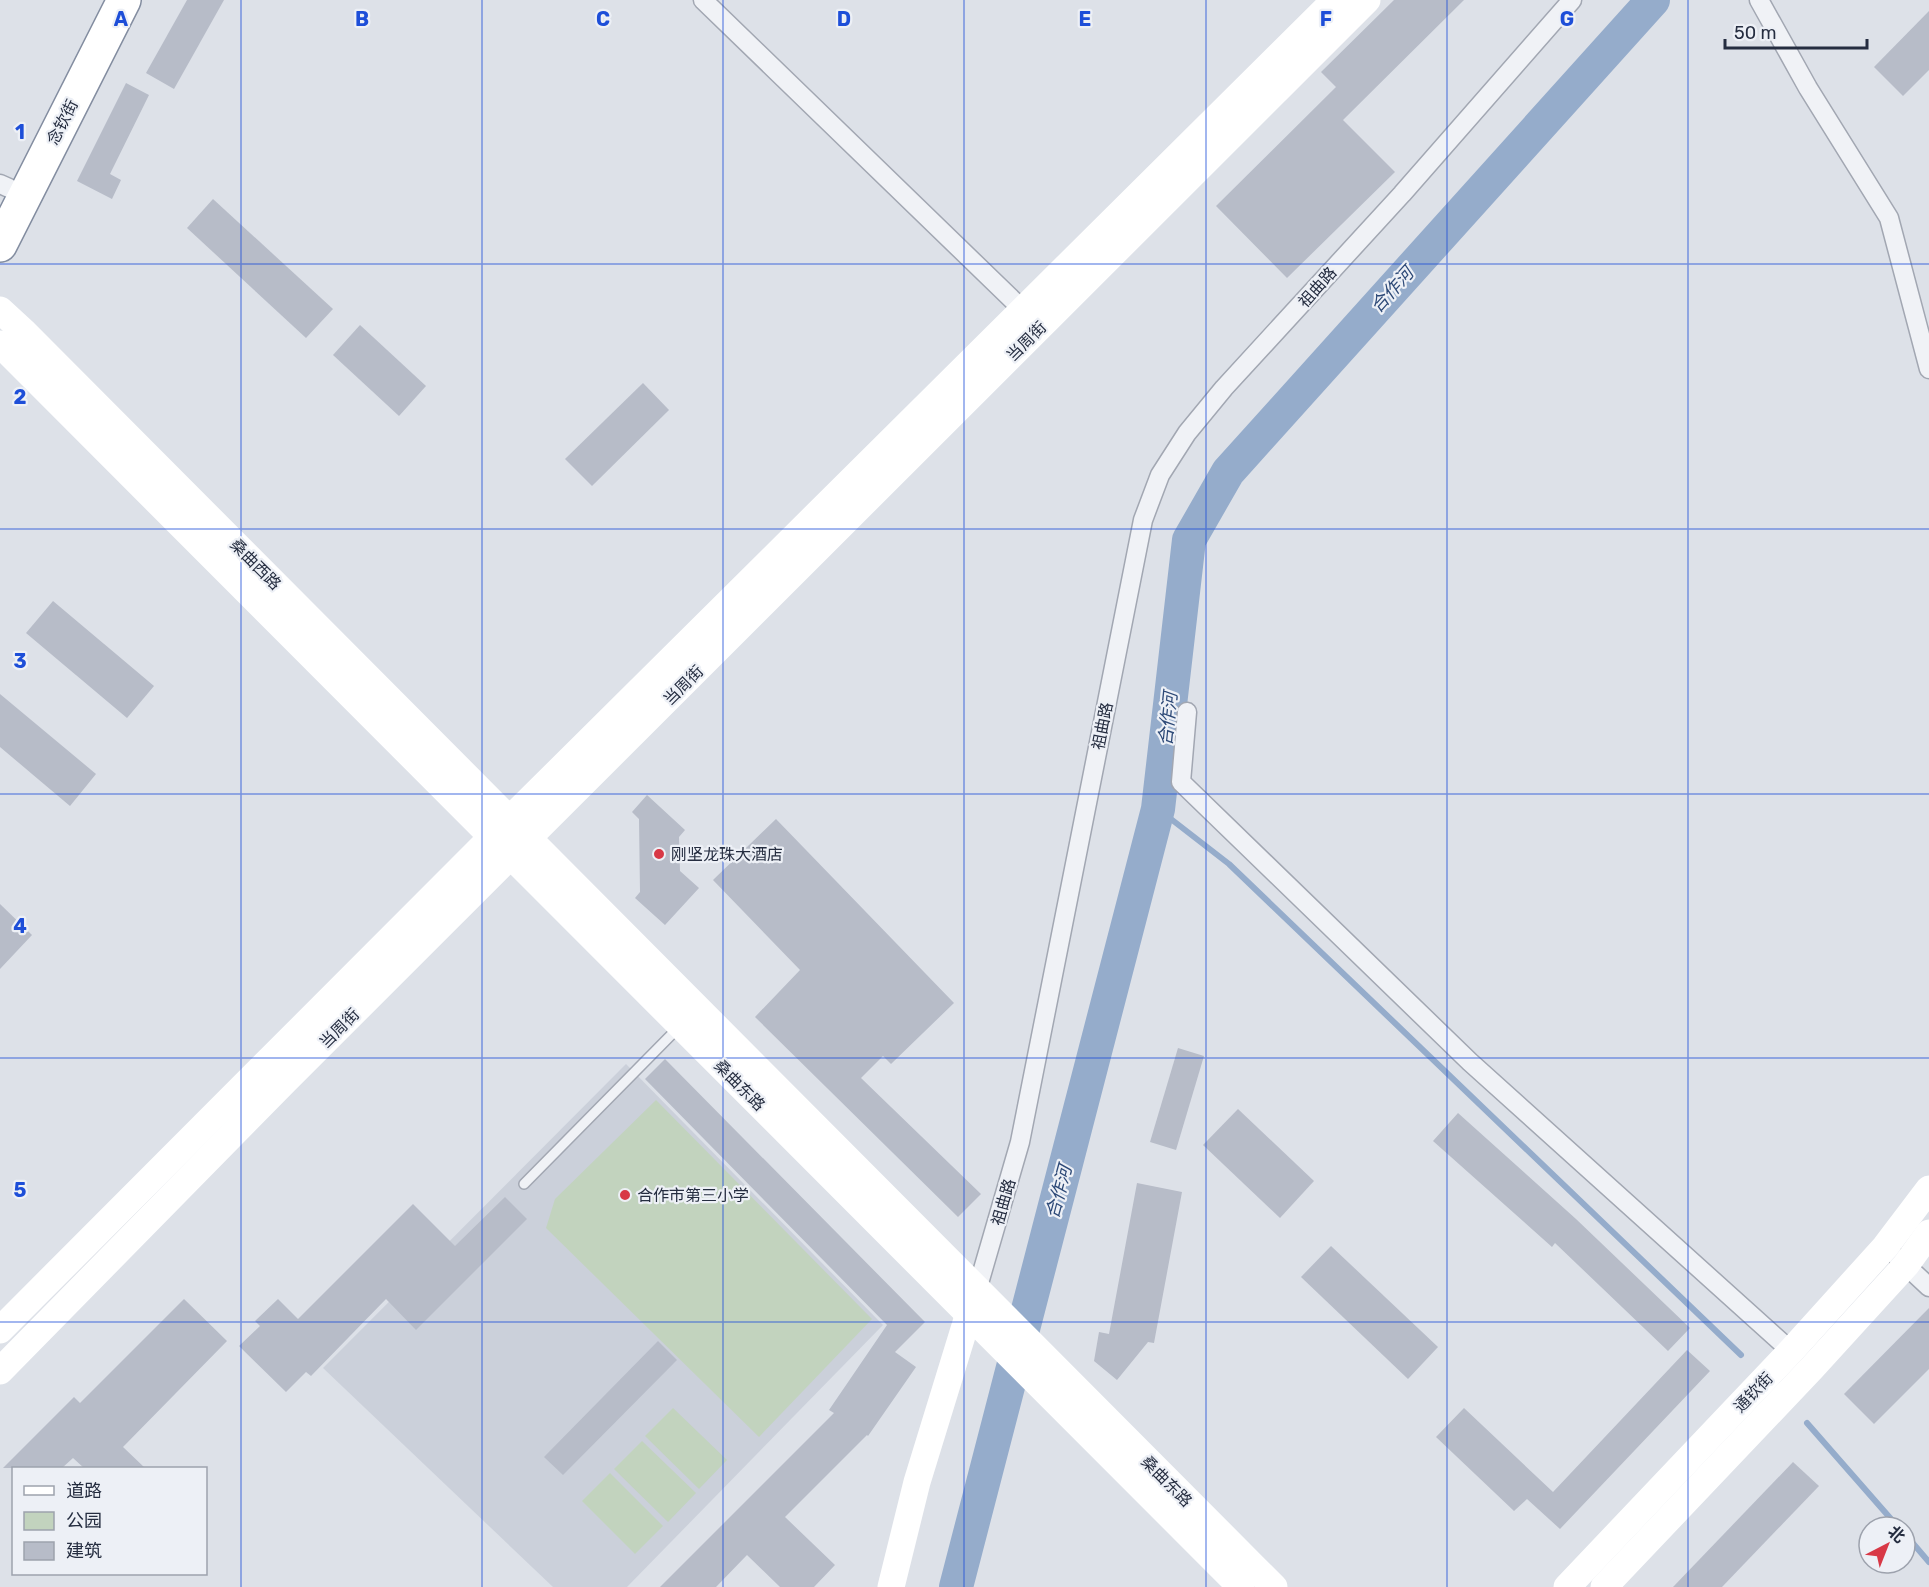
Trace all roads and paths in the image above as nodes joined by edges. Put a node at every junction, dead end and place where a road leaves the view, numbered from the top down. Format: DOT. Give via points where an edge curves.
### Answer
graph roads {
  1 [pos="102,0"];
  2 [pos="124,0"];
  3 [pos="703,0"];
  4 [pos="1335,0"];
  5 [pos="1367,0"];
  6 [pos="1572,0"];
  7 [pos="1759,0"];
  8 [pos="3,192"];
  9 [pos="0,245"];
  10 [pos="1022,309"];
  11 [pos="0,310"];
  12 [pos="0,344"];
  13 [pos="1929,369"];
  14 [pos="1187,712"];
  15 [pos="501,828"];
  16 [pos="520,848"];
  17 [pos="681,1026"];
  18 [pos="524,1184"];
  19 [pos="1929,1189"];
  20 [pos="1929,1233"];
  21 [pos="1885,1246"];
  22 [pos="1906,1265"];
  23 [pos="1929,1287"];
  24 [pos="982,1311"];
  25 [pos="0,1330"];
  26 [pos="1791,1351"];
  27 [pos="0,1371"];
  28 [pos="1057,1386"];
  29 [pos="891,1587"];
  30 [pos="1241,1587"];
  31 [pos="1274,1587"];
  32 [pos="1567,1587"];
  33 [pos="1604,1587"];
  1 -- 8 [label="highway, 念钦街"];
  2 -- 9 [label="highway, 念钦街"];
  3 -- 10 [label="street"];
  4 -- 10 [label="main road, 当周街"];
  5 -- 16 [label="main road, 当周街"];
  6 -- 24 [label="street, 祖曲路" via="1224,388 1187,433 1160,475 1143,520 1020,1142"];
  7 -- 13 [label="street" via="1889,218"];
  10 -- 15 [label="main road, 当周街"];
  11 -- 15 [label="main road, 桑曲西路"];
  12 -- 15 [label="main road, 桑曲西路"];
  14 -- 26 [label="street" via="1181,782 1470,1062"];
  15 -- 16 [label="main road, 桑曲东路"];
  15 -- 25 [label="main road, 当周街"];
  16 -- 17 [label="main road, 桑曲东路"];
  16 -- 24 [label="main road, 桑曲东路"];
  16 -- 27 [label="main road, 当周街"];
  17 -- 18 [label="lane"];
  17 -- 24 [label="main road, 桑曲东路"];
  19 -- 21 [label="main road, 通钦街"];
  20 -- 22 [label="main road"];
  21 -- 22 [label="street"];
  21 -- 26 [label="main road, 通钦街"];
  22 -- 23 [label="street"];
  22 -- 33 [label="main road"];
  24 -- 28 [label="main road"];
  24 -- 29 [label="main road, 祖曲路" via="917,1482"];
  26 -- 32 [label="main road, 通钦街"];
  28 -- 30 [label="main road, 桑曲东路"];
  28 -- 31 [label="main road, 桑曲东路"];
}
